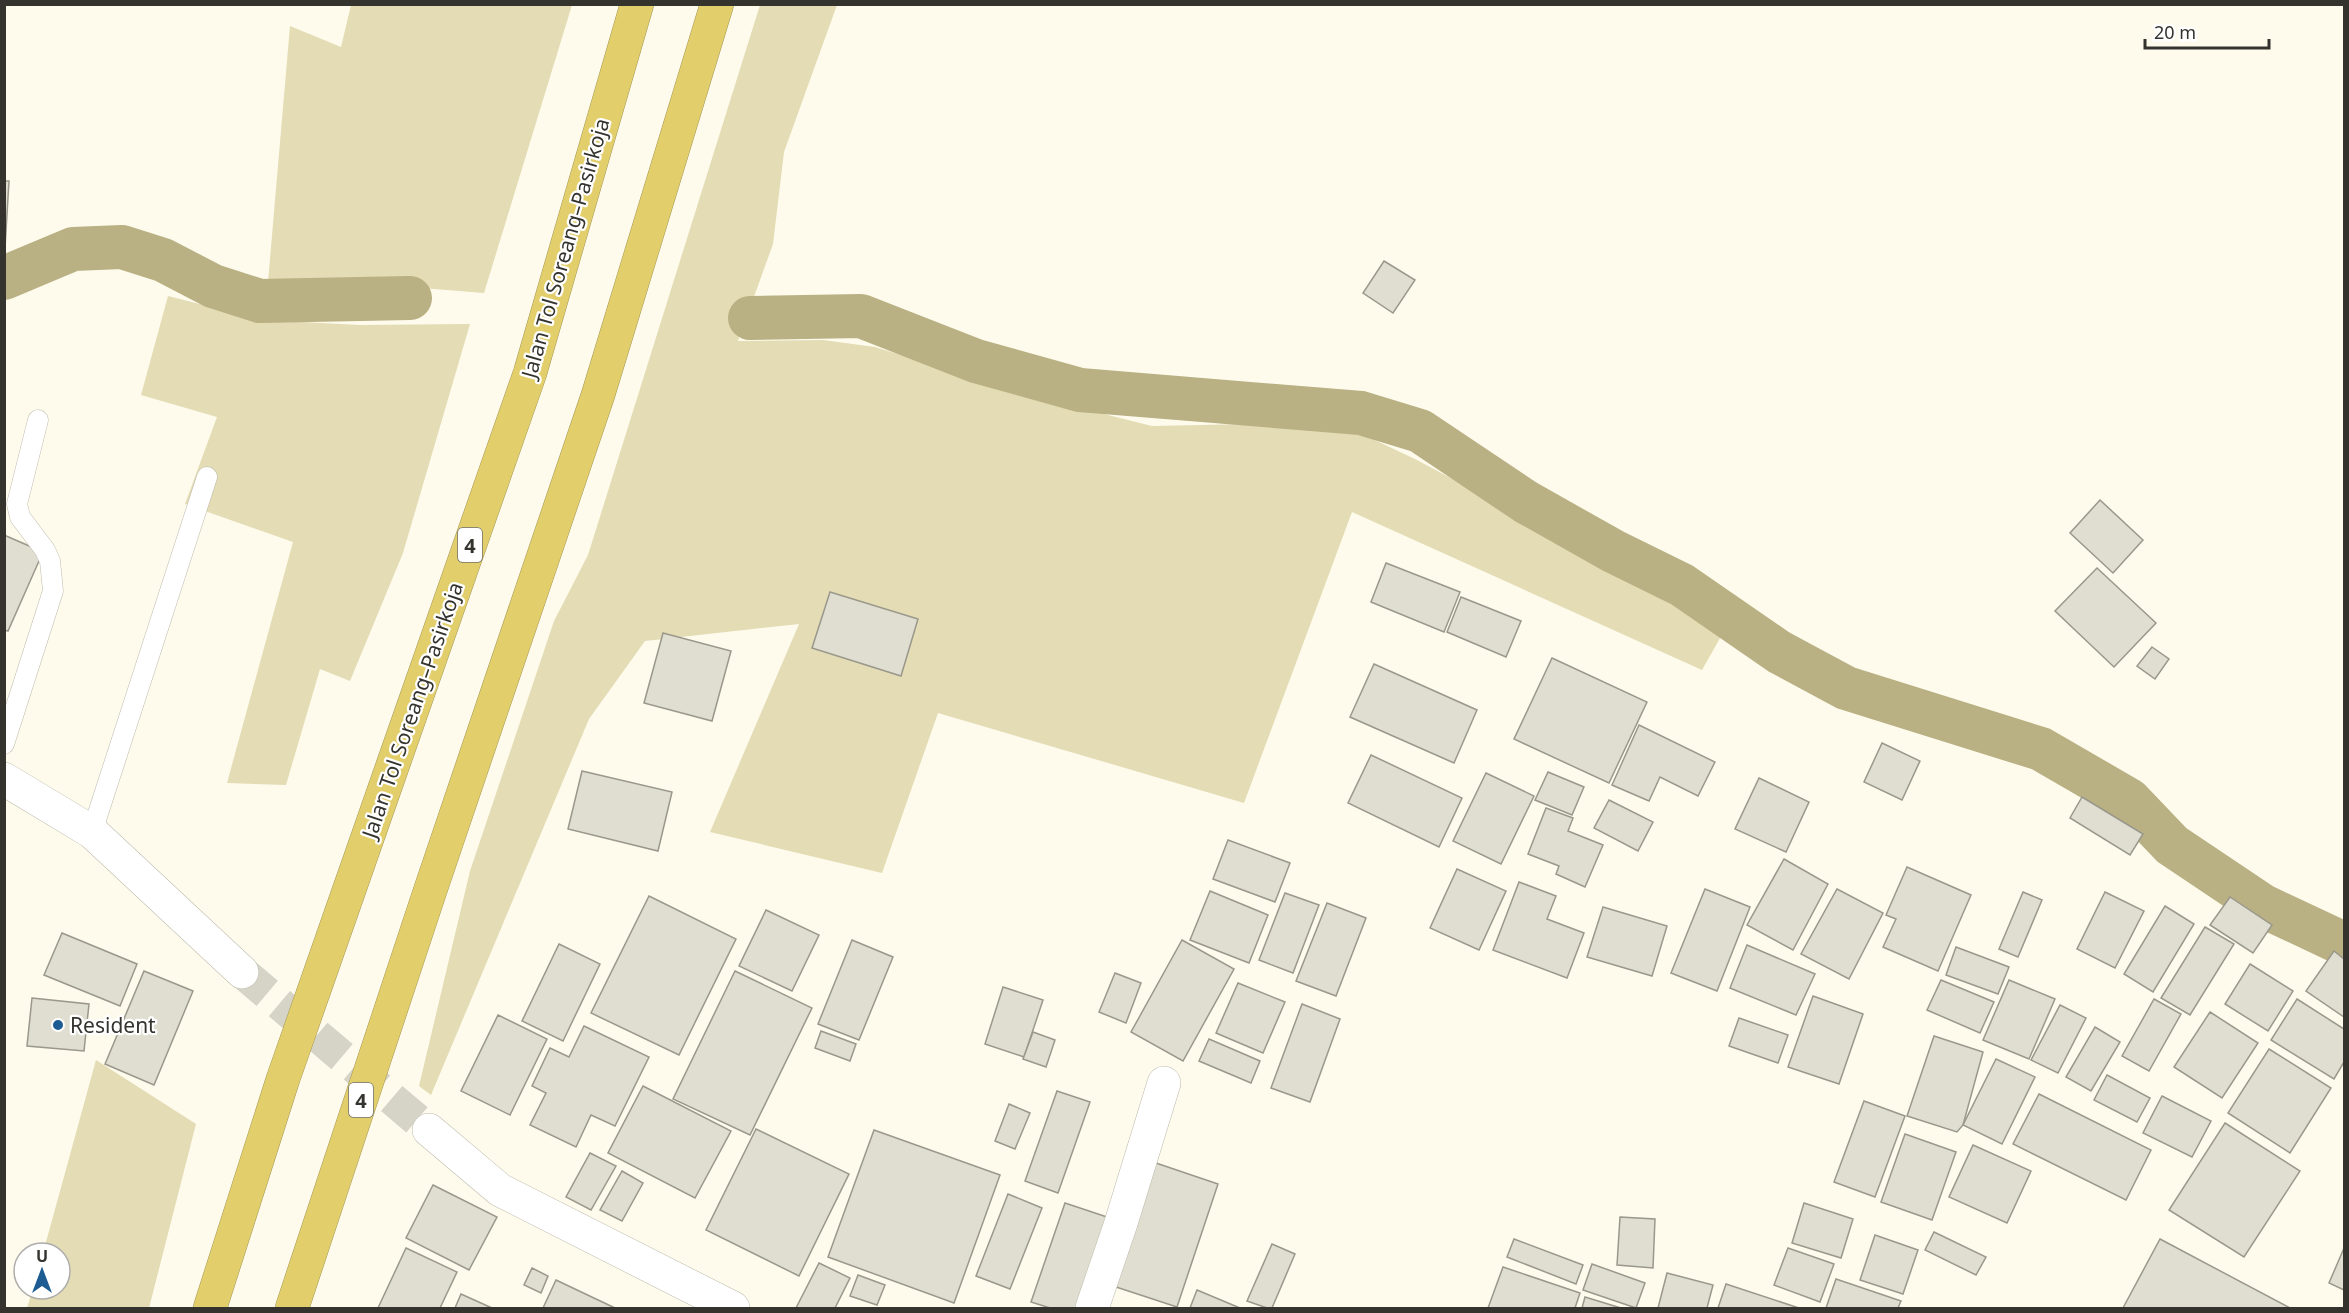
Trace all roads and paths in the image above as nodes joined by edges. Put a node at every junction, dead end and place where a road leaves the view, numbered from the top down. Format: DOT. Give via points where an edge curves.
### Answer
graph roads {
  1 [pos="637,4"];
  2 [pos="717,4"];
  3 [pos="38,420"];
  4 [pos="207,477"];
  5 [pos="4,744"];
  6 [pos="4,779"];
  7 [pos="92,831"];
  8 [pos="242,972"];
  9 [pos="1164,1083"];
  10 [pos="429,1130"];
  11 [pos="210,1308"];
  12 [pos="292,1308"];
  13 [pos="733,1308"];
  14 [pos="1092,1308"];
  1 -- 11 [label="highway, Jalan Tol Soreang–Pasirkoja / 4" via="530,373 283,1079"];
  2 -- 12 [label="highway, 4" via="598,395"];
  3 -- 5 [label="lane" via="17,504 20,517 50,561 53,591"];
  4 -- 7 [label="lane"];
  6 -- 7 [label="street"];
  7 -- 8 [label="street"];
  9 -- 14 [label="street"];
  10 -- 13 [label="street" via="500,1190"];
}
